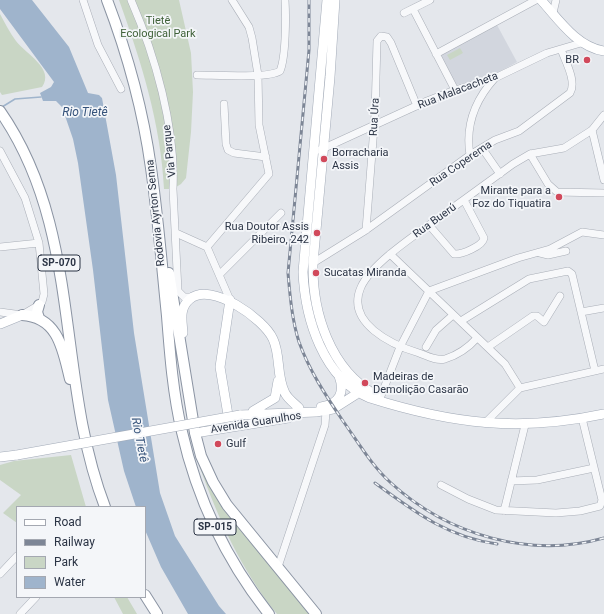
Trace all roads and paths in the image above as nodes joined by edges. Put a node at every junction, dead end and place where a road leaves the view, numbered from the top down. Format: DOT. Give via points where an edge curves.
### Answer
graph roads {
  1 [pos="83,0"];
  2 [pos="107,0"];
  3 [pos="131,0"];
  4 [pos="232,0"];
  5 [pos="285,0"];
  6 [pos="327,0"];
  7 [pos="335,0"];
  8 [pos="430,0"];
  9 [pos="536,0"];
  10 [pos="541,0"];
  11 [pos="556,0"];
  12 [pos="412,9"];
  13 [pos="404,13"];
  14 [pos="553,13"];
  15 [pos="581,43"];
  16 [pos="561,49"];
  17 [pos="604,51"];
  18 [pos="436,54"];
  19 [pos="197,75"];
  20 [pos="258,76"];
  21 [pos="495,78"];
  22 [pos="121,89"];
  23 [pos="455,90"];
  24 [pos="224,104"];
  25 [pos="417,106"];
  26 [pos="2,114"];
  27 [pos="604,114"];
  28 [pos="374,127"];
  29 [pos="592,130"];
  30 [pos="482,148"];
  31 [pos="324,149"];
  32 [pos="0,151"];
  33 [pos="314,152"];
  34 [pos="530,154"];
  35 [pos="470,155"];
  36 [pos="266,157"];
  37 [pos="500,174"];
  38 [pos="604,180"];
  39 [pos="604,193"];
  40 [pos="464,200"];
  41 [pos="281,213"];
  42 [pos="157,225"];
  43 [pos="429,225"];
  44 [pos="366,230"];
  45 [pos="176,233"];
  46 [pos="604,235"];
  47 [pos="39,243"];
  48 [pos="0,247"];
  49 [pos="207,247"];
  50 [pos="566,252"];
  51 [pos="540,253"];
  52 [pos="390,254"];
  53 [pos="303,261"];
  54 [pos="313,263"];
  55 [pos="220,274"];
  56 [pos="308,288"];
  57 [pos="429,291"];
  58 [pos="560,296"];
  59 [pos="192,297"];
  60 [pos="230,300"];
  61 [pos="39,305"];
  62 [pos="604,308"];
  63 [pos="0,312"];
  64 [pos="581,312"];
  65 [pos="453,314"];
  66 [pos="22,315"];
  67 [pos="39,318"];
  68 [pos="460,321"];
  69 [pos="0,324"];
  70 [pos="477,338"];
  71 [pos="400,347"];
  72 [pos="488,347"];
  73 [pos="181,348"];
  74 [pos="426,348"];
  75 [pos="604,369"];
  76 [pos="595,371"];
  77 [pos="279,372"];
  78 [pos="338,373"];
  79 [pos="520,388"];
  80 [pos="360,389"];
  81 [pos="370,398"];
  82 [pos="382,400"];
  83 [pos="346,402"];
  84 [pos="299,408"];
  85 [pos="253,411"];
  86 [pos="326,411"];
  87 [pos="316,412"];
  88 [pos="604,414"];
  89 [pos="240,415"];
  90 [pos="582,418"];
  91 [pos="81,419"];
  92 [pos="485,423"];
  93 [pos="525,425"];
  94 [pos="230,427"];
  95 [pos="195,433"];
  96 [pos="0,457"];
  97 [pos="594,468"];
  98 [pos="511,481"];
  99 [pos="441,484"];
  100 [pos="106,506"];
  101 [pos="504,511"];
  102 [pos="16,557"];
  103 [pos="278,567"];
  104 [pos="0,574"];
  105 [pos="146,597"];
  106 [pos="35,598"];
  107 [pos="20,614"];
  108 [pos="157,614"];
  109 [pos="269,614"];
  110 [pos="316,614"];
  1 -- 22 [label="street" via="98,45"];
  2 -- 42 [label="highway, Rodovia Ayrton Senna" via="123,42 141,109"];
  3 -- 45 [label="street, Via Parque" via="148,46 166,114 174,174"];
  4 -- 20 [label="street" via="249,27"];
  5 -- 20 [label="street" via="286,23 280,71"];
  6 -- 33 [label="main road"];
  7 -- 31 [label="main road"];
  8 -- 12 [label="street"];
  9 -- 18 [label="street"];
  10 -- 14 [label="main road"];
  11 -- 14 [label="street"];
  12 -- 13 [label="street"];
  12 -- 18 [label="street"];
  14 -- 15 [label="main road"];
  15 -- 16 [label="street, Rua Malacacheta"];
  15 -- 17 [label="main road"];
  16 -- 21 [label="street, Rua Malacacheta" via="534,58"];
  16 -- 30 [label="street, Rua Coperema" via="573,85 570,93 519,131"];
  18 -- 23 [label="street"];
  19 -- 20 [label="street"];
  20 -- 36 [label="street" via="257,112"];
  21 -- 23 [label="street, Rua Malacacheta"];
  21 -- 35 [label="street" via="484,90 474,108 469,134"];
  23 -- 25 [label="street, Rua Malacacheta"];
  24 -- 36 [label="street" via="228,150"];
  25 -- 28 [label="street, Rua Malacacheta"];
  25 -- 28 [label="street, Rua Úra" via="391,43 387,37 381,36 377,41"];
  26 -- 91 [label="highway, SP-070" via="21,144 32,168 50,221 60,266"];
  27 -- 29 [label="street, Rua Buerú"];
  28 -- 31 [label="street, Rua Malacacheta"];
  28 -- 44 [label="street, Rua Úra"];
  29 -- 34 [label="street, Rua Buerú" via="564,148"];
  29 -- 38 [label="street"];
  30 -- 35 [label="street, Rua Coperema"];
  30 -- 37 [label="street"];
  31 -- 33 [label="street, Rua Malacacheta"];
  31 -- 54 [label="main road"];
  32 -- 47 [label="street" via="25,198"];
  33 -- 53 [label="main road"];
  34 -- 37 [label="street, Rua Buerú"];
  34 -- 39 [label="street" via="548,184 557,192"];
  35 -- 44 [label="street, Rua Coperema"];
  36 -- 49 [label="street" via="269,174"];
  37 -- 40 [label="street, Rua Buerú"];
  40 -- 43 [label="street, Rua Buerú"];
  40 -- 43 [label="street" via="484,238 481,244 454,254"];
  41 -- 55 [label="street"];
  42 -- 73 [label="highway" via="163,236"];
  42 -- 109 [label="highway, Rodovia Ayrton Senna / SP-015" via="172,372 181,431 191,466 209,516 233,562"];
  43 -- 52 [label="street, Rua Buerú"];
  44 -- 54 [label="street, Rua Coperema"];
  45 -- 49 [label="street"];
  45 -- 59 [label="street, Via Parque" via="178,291 184,297"];
  46 -- 51 [label="street" via="582,232"];
  47 -- 48 [label="street"];
  47 -- 61 [label="street" via="44,298"];
  49 -- 55 [label="street"];
  50 -- 51 [label="street" via="548,255"];
  51 -- 57 [label="street" via="518,258"];
  52 -- 57 [label="street"];
  52 -- 71 [label="street, Rua Buerú" via="362,285 357,302 364,320 371,329"];
  53 -- 54 [label="main road"];
  53 -- 56 [label="main road"];
  54 -- 56 [label="main road"];
  55 -- 60 [label="street"];
  56 -- 78 [label="main road" via="314,332 322,350"];
  56 -- 80 [label="main road" via="329,343"];
  57 -- 65 [label="street"];
  57 -- 71 [label="street"];
  58 -- 72 [label="street" via="544,322 533,316"];
  59 -- 60 [label="main road" via="211,294"];
  59 -- 73 [label="main road" via="183,306"];
  60 -- 77 [label="main road" via="270,333 274,341"];
  60 -- 94 [label="main road" via="220,366"];
  61 -- 66 [label="street"];
  61 -- 67 [label="highway"];
  62 -- 64 [label="street"];
  63 -- 66 [label="street"];
  64 -- 68 [label="street" via="572,274 566,271 529,279"];
  64 -- 76 [label="street"];
  65 -- 68 [label="street"];
  65 -- 74 [label="street" via="436,330"];
  66 -- 67 [label="highway"];
  66 -- 69 [label="main road"];
  67 -- 91 [label="highway" via="51,329 63,347"];
  68 -- 70 [label="street"];
  70 -- 71 [label="street, Rua Buerú" via="468,348 446,358 433,358"];
  70 -- 72 [label="street"];
  71 -- 82 [label="street"];
  72 -- 79 [label="street" via="506,364"];
  73 -- 95 [label="highway"];
  75 -- 76 [label="street"];
  76 -- 79 [label="street"];
  77 -- 84 [label="main road" via="285,393"];
  77 -- 85 [label="main road" via="275,398"];
  78 -- 80 [label="main road"];
  78 -- 84 [label="main road, Avenida Guarulhos" via="343,387 338,399 326,406"];
  79 -- 92 [label="street"];
  80 -- 81 [label="main road"];
  80 -- 82 [label="main road"];
  80 -- 83 [label="main road, Avenida Guarulhos"];
  81 -- 82 [label="main road"];
  81 -- 83 [label="main road"];
  82 -- 92 [label="main road" via="432,415"];
  83 -- 86 [label="main road, Avenida Guarulhos"];
  84 -- 85 [label="main road, Avenida Guarulhos"];
  85 -- 89 [label="main road, Avenida Guarulhos"];
  86 -- 87 [label="main road, Avenida Guarulhos"];
  86 -- 103 [label="street" via="325,425"];
  87 -- 89 [label="main road, Avenida Guarulhos"];
  87 -- 94 [label="main road, Avenida Guarulhos"];
  88 -- 90 [label="main road"];
  89 -- 96 [label="main road, bridge"];
  90 -- 93 [label="main road"];
  90 -- 97 [label="street"];
  91 -- 100 [label="highway, SP-070"];
  92 -- 93 [label="main road"];
  93 -- 98 [label="street"];
  94 -- 95 [label="main road, Avenida Guarulhos"];
  95 -- 103 [label="highway" via="201,456 226,505"];
  97 -- 98 [label="street" via="537,480"];
  97 -- 101 [label="street" via="602,500 600,506 573,512"];
  98 -- 101 [label="street"];
  99 -- 101 [label="street" via="491,509"];
  102 -- 104 [label="street"];
  103 -- 110 [label="highway"];
  105 -- 108 [label="highway"];
  106 -- 107 [label="street"];
}
